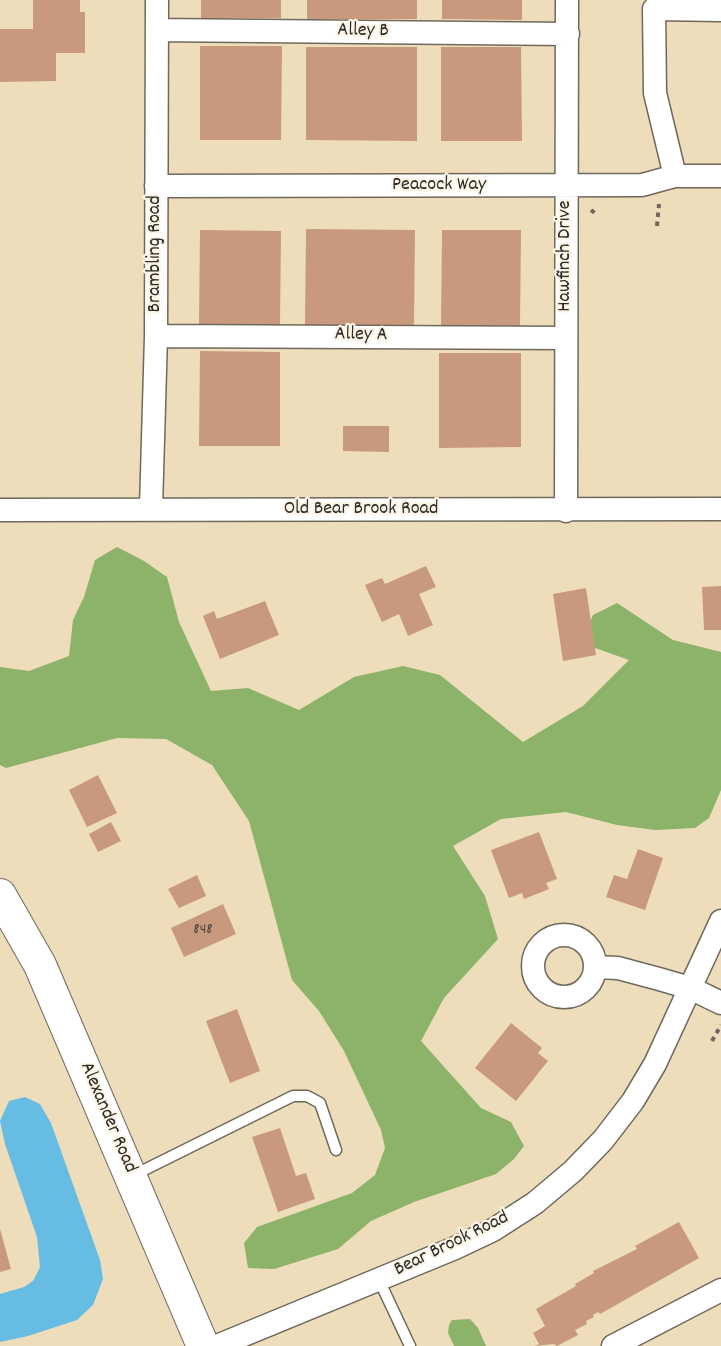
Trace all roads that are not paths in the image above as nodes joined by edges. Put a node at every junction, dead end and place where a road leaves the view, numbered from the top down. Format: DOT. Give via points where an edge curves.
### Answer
graph roads {
  1 [pos="158,0"];
  2 [pos="567,0"];
  3 [pos="721,10"];
  4 [pos="158,30"];
  5 [pos="568,34"];
  6 [pos="675,176"];
  7 [pos="721,176"];
  8 [pos="156,186"];
  9 [pos="567,186"];
  10 [pos="156,336"];
  11 [pos="566,338"];
  12 [pos="152,508"];
  13 [pos="721,509"];
  14 [pos="0,510"];
  15 [pos="566,511"];
  16 [pos="0,895"];
  17 [pos="721,921"];
  18 [pos="595,967"];
  19 [pos="690,988"];
  20 [pos="721,1003"];
  21 [pos="336,1150"];
  22 [pos="132,1176"];
  23 [pos="379,1280"];
  24 [pos="721,1290"];
  25 [pos="203,1346"];
  26 [pos="217,1346"];
  27 [pos="410,1346"];
  28 [pos="613,1346"];
  1 -- 4 [label="street, Brambling Road"];
  2 -- 5 [label="street, Hawfinch Drive"];
  3 -- 6 [label="street" via="654,9 655,93"];
  4 -- 5 [label="street, Alley B"];
  4 -- 8 [label="street, Brambling Road"];
  5 -- 9 [label="street, Hawfinch Drive"];
  6 -- 7 [label="street, Peacock Way"];
  6 -- 9 [label="street, Peacock Way" via="642,185"];
  8 -- 9 [label="street, Peacock Way"];
  8 -- 10 [label="street, Brambling Road"];
  9 -- 11 [label="street, Hawfinch Drive"];
  10 -- 11 [label="street, Alley A"];
  10 -- 12 [label="street, Brambling Road"];
  11 -- 15 [label="street, Hawfinch Drive"];
  12 -- 14 [label="street, Old Bear Brook Road"];
  12 -- 15 [label="street, Old Bear Brook Road"];
  13 -- 15 [label="street, Old Bear Brook Road"];
  16 -- 22 [label="street, Alexander Road" via="40,965"];
  17 -- 19 [label="street, Bear Brook Road"];
  18 -- 19 [label="street" via="618,968"];
  19 -- 20 [label="street"];
  19 -- 23 [label="street, Bear Brook Road" via="633,1101 573,1171 535,1203 493,1230"];
  21 -- 22 [label="lane" via="320,1103 307,1096 293,1096"];
  22 -- 25 [label="street, Alexander Road"];
  23 -- 26 [label="street, Bear Brook Road"];
  23 -- 27 [label="lane"];
  24 -- 28 [label="street"];
}
